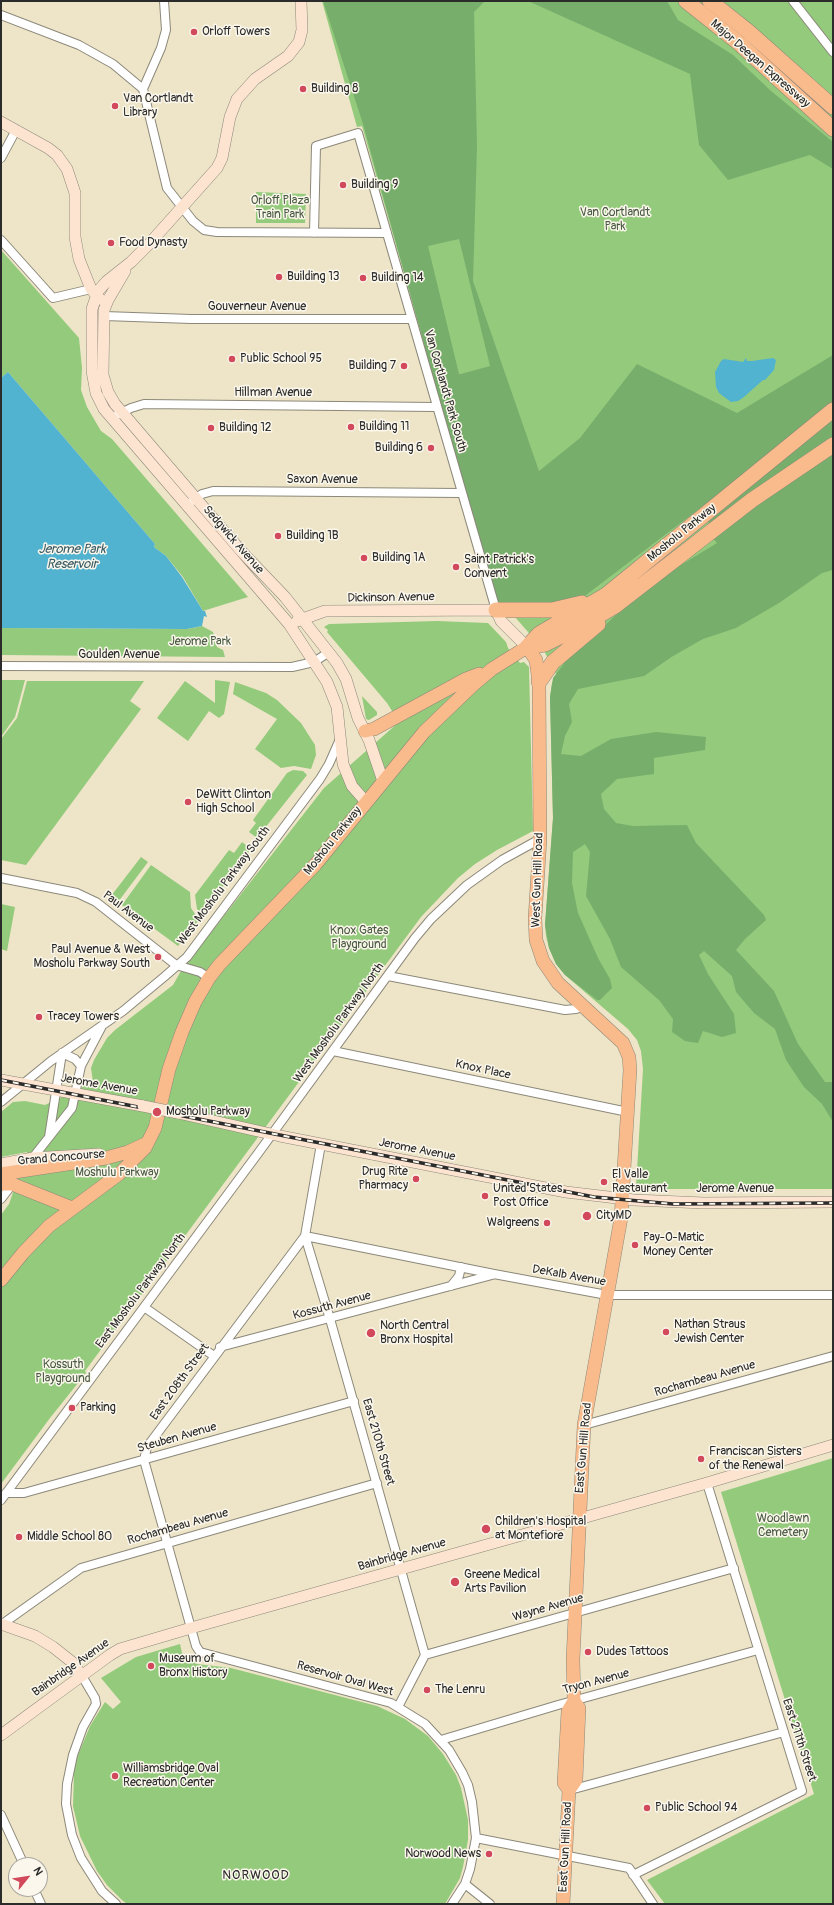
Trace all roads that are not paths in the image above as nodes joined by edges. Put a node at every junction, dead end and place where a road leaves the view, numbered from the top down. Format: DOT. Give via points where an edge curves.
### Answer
graph roads {
  1 [pos="164,1"];
  2 [pos="293,1"];
  3 [pos="301,1"];
  4 [pos="675,1"];
  5 [pos="686,1"];
  6 [pos="710,1"];
  7 [pos="793,1"];
  8 [pos="1,15"];
  9 [pos="302,16"];
  10 [pos="720,28"];
  11 [pos="833,52"];
  12 [pos="142,89"];
  13 [pos="833,107"];
  14 [pos="1,122"];
  15 [pos="833,129"];
  16 [pos="16,130"];
  17 [pos="1,158"];
  18 [pos="182,208"];
  19 [pos="314,233"];
  20 [pos="387,233"];
  21 [pos="1,240"];
  22 [pos="131,262"];
  23 [pos="93,292"];
  24 [pos="106,303"];
  25 [pos="104,316"];
  26 [pos="411,319"];
  27 [pos="436,407"];
  28 [pos="833,410"];
  29 [pos="122,412"];
  30 [pos="112,418"];
  31 [pos="833,445"];
  32 [pos="461,493"];
  33 [pos="196,498"];
  34 [pos="187,505"];
  35 [pos="610,600"];
  36 [pos="496,610"];
  37 [pos="302,618"];
  38 [pos="289,624"];
  39 [pos="527,647"];
  40 [pos="329,652"];
  41 [pos="314,662"];
  42 [pos="1,666"];
  43 [pos="492,669"];
  44 [pos="539,682"];
  45 [pos="365,731"];
  46 [pos="340,739"];
  47 [pos="382,781"];
  48 [pos="366,802"];
  49 [pos="540,839"];
  50 [pos="1,878"];
  51 [pos="176,965"];
  52 [pos="388,976"];
  53 [pos="209,978"];
  54 [pos="583,1006"];
  55 [pos="103,1025"];
  56 [pos="333,1051"];
  57 [pos="62,1053"];
  58 [pos="81,1066"];
  59 [pos="1,1080"];
  60 [pos="23,1085"];
  61 [pos="56,1091"];
  62 [pos="75,1094"];
  63 [pos="1,1102"];
  64 [pos="628,1112"];
  65 [pos="272,1134"];
  66 [pos="49,1138"];
  67 [pos="149,1143"];
  68 [pos="321,1144"];
  69 [pos="121,1154"];
  70 [pos="32,1158"];
  71 [pos="1,1164"];
  72 [pos="23,1170"];
  73 [pos="1,1174"];
  74 [pos="6,1184"];
  75 [pos="1,1199"];
  76 [pos="624,1199"];
  77 [pos="833,1202"];
  78 [pos="72,1208"];
  79 [pos="305,1236"];
  80 [pos="461,1268"];
  81 [pos="494,1274"];
  82 [pos="1,1280"];
  83 [pos="450,1286"];
  84 [pos="608,1295"];
  85 [pos="833,1295"];
  86 [pos="144,1307"];
  87 [pos="330,1319"];
  88 [pos="220,1347"];
  89 [pos="214,1356"];
  90 [pos="833,1356"];
  91 [pos="354,1401"];
  92 [pos="584,1425"];
  93 [pos="833,1445"];
  94 [pos="144,1460"];
  95 [pos="377,1483"];
  96 [pos="707,1483"];
  97 [pos="3,1496"];
  98 [pos="578,1519"];
  99 [pos="167,1542"];
  100 [pos="734,1568"];
  101 [pos="400,1569"];
  102 [pos="575,1613"];
  103 [pos="1,1624"];
  104 [pos="191,1628"];
  105 [pos="758,1650"];
  106 [pos="425,1655"];
  107 [pos="82,1676"];
  108 [pos="574,1700"];
  109 [pos="398,1707"];
  110 [pos="784,1732"];
  111 [pos="1,1735"];
  112 [pos="441,1740"];
  113 [pos="569,1790"];
  114 [pos="1,1815"];
  115 [pos="476,1838"];
  116 [pos="565,1855"];
  117 [pos="20,1857"];
  118 [pos="634,1875"];
  119 [pos="465,1884"];
  120 [pos="116,1904"];
  121 [pos="452,1904"];
  122 [pos="490,1904"];
  123 [pos="563,1904"];
  124 [pos="653,1904"];
  1 -- 12 [label="street" via="166,30 161,48"];
  2 -- 9 [label="main road"];
  3 -- 9 [label="main road"];
  4 -- 10 [label="highway"];
  5 -- 10 [label="highway, Major Deegan Expressway"];
  6 -- 13 [label="highway, Major Deegan Expressway"];
  7 -- 11 [label="street"];
  8 -- 12 [label="street" via="79,45 113,64"];
  9 -- 18 [label="main road" via="302,30 297,46 284,59 255,78 241,94 230,117 220,163"];
  10 -- 15 [label="highway, Major Deegan Expressway"];
  12 -- 18 [label="street" via="165,185"];
  14 -- 16 [label="main road"];
  16 -- 17 [label="street"];
  16 -- 23 [label="main road" via="52,151 70,175 76,200 76,245 83,271"];
  18 -- 19 [label="street" via="197,225 208,231"];
  18 -- 22 [label="main road"];
  19 -- 20 [label="street"];
  19 -- 20 [label="street, Van Cortlandt Park South" via="316,146 358,133"];
  20 -- 26 [label="street, Van Cortlandt Park South"];
  21 -- 23 [label="street" via="53,298"];
  22 -- 23 [label="main road"];
  22 -- 24 [label="main road"];
  23 -- 24 [label="main road"];
  23 -- 30 [label="main road, Sedgwick Avenue" via="92,377 100,403"];
  24 -- 25 [label="main road, Sedgwick Avenue"];
  25 -- 26 [label="street, Gouverneur Avenue" via="191,319"];
  25 -- 29 [label="main road, Sedgwick Avenue" via="104,381 113,401"];
  26 -- 27 [label="street, Van Cortlandt Park South"];
  27 -- 29 [label="street, Hillman Avenue" via="147,404"];
  27 -- 32 [label="street, Van Cortlandt Park South"];
  28 -- 35 [label="highway, Mosholu Parkway"];
  29 -- 30 [label="street, Hillman Avenue"];
  29 -- 33 [label="main road, Sedgwick Avenue"];
  30 -- 34 [label="main road, Sedgwick Avenue"];
  31 -- 35 [label="highway, Mosholu Parkway"];
  32 -- 33 [label="street, Saxon Avenue" via="213,491"];
  32 -- 36 [label="street, Van Cortlandt Park South"];
  33 -- 34 [label="street, Saxon Avenue"];
  33 -- 37 [label="main road, Sedgwick Avenue"];
  34 -- 38 [label="main road, Sedgwick Avenue"];
  35 -- 36 [label="highway" via="558,609"];
  35 -- 39 [label="highway, Mosholu Parkway" via="583,625 545,644"];
  35 -- 44 [label="highway" via="601,621 553,662"];
  36 -- 37 [label="main road, Dickinson Avenue" via="328,611"];
  36 -- 39 [label="main road, Van Cortlandt Park South" via="501,621"];
  37 -- 38 [label="main road, Dickinson Avenue"];
  37 -- 40 [label="main road, Sedgwick Avenue"];
  38 -- 41 [label="main road, Sedgwick Avenue"];
  39 -- 43 [label="main road, Mosholu Parkway"];
  39 -- 44 [label="main road, West Gun Hill Road" via="536,660"];
  40 -- 41 [label="street, Goulden Avenue"];
  40 -- 45 [label="main road, Sedgwick Avenue" via="343,673"];
  41 -- 42 [label="street, Goulden Avenue" via="286,667"];
  41 -- 46 [label="main road, Sedgwick Avenue" via="336,700"];
  43 -- 45 [label="main road" via="466,679 379,727"];
  43 -- 47 [label="main road, Mosholu Parkway" via="424,732"];
  44 -- 49 [label="main road, West Gun Hill Road"];
  45 -- 47 [label="main road, Sedgwick Avenue"];
  46 -- 48 [label="main road, Sedgwick Avenue" via="341,758 347,776"];
  46 -- 51 [label="street, West Mosholu Parkway South" via="329,764 315,786 187,957"];
  47 -- 48 [label="main road, Mosholu Parkway"];
  48 -- 53 [label="main road, Mosholu Parkway" via="315,865"];
  49 -- 52 [label="street, West Mosholu Parkway North" via="502,860 449,901 415,938"];
  49 -- 54 [label="main road, West Gun Hill Road" via="536,940 550,974"];
  50 -- 51 [label="street, Paul Avenue" via="77,893 96,902"];
  51 -- 53 [label="street, Paul Avenue" via="200,972"];
  51 -- 55 [label="street, West Mosholu Parkway South" via="164,978"];
  52 -- 54 [label="street" via="565,1010"];
  52 -- 56 [label="street, West Mosholu Parkway North"];
  53 -- 67 [label="main road, Mosholu Parkway" via="178,1043"];
  54 -- 64 [label="main road, West Gun Hill Road" via="618,1037 627,1049 630,1070"];
  55 -- 57 [label="street, West Mosholu Parkway South"];
  55 -- 58 [label="street, West Mosholu Parkway South"];
  56 -- 64 [label="street, Knox Place"];
  56 -- 65 [label="street, West Mosholu Parkway North"];
  57 -- 58 [label="street" via="75,1059"];
  57 -- 60 [label="street, West Mosholu Parkway South"];
  57 -- 61 [label="street"];
  58 -- 62 [label="street, West Mosholu Parkway South"];
  59 -- 60 [label="main road, Jerome Avenue"];
  60 -- 61 [label="main road, Jerome Avenue"];
  60 -- 63 [label="street, West Mosholu Parkway South"];
  61 -- 62 [label="main road, Jerome Avenue"];
  61 -- 66 [label="street"];
  62 -- 65 [label="main road, Jerome Avenue, bridge"];
  62 -- 66 [label="street, West Mosholu Parkway South" via="72,1108"];
  64 -- 76 [label="main road, West Gun Hill Road"];
  65 -- 68 [label="main road, Jerome Avenue"];
  65 -- 86 [label="street, East Mosholu Parkway North"];
  66 -- 70 [label="street, West Mosholu Parkway South"];
  67 -- 69 [label="main road, Grand Concourse"];
  67 -- 78 [label="main road, Mosholu Parkway" via="128,1167"];
  68 -- 76 [label="main road, Jerome Avenue" via="566,1192"];
  68 -- 79 [label="street, East 208th Street"];
  69 -- 70 [label="main road, Grand Concourse"];
  69 -- 72 [label="main road, Grand Concourse"];
  70 -- 71 [label="main road, Grand Concourse"];
  70 -- 72 [label="street, West Mosholu Parkway South"];
  72 -- 73 [label="main road, Grand Concourse"];
  72 -- 74 [label="street, West Mosholu Parkway South"];
  74 -- 75 [label="street, West Mosholu Parkway South"];
  74 -- 78 [label="main road, Grand Concourse"];
  76 -- 77 [label="main road, Jerome Avenue" via="704,1203"];
  76 -- 84 [label="main road, East Gun Hill Road"];
  78 -- 82 [label="main road, Mosholu Parkway" via="37,1238"];
  79 -- 80 [label="street, DeKalb Avenue"];
  79 -- 87 [label="street, East 210th Street"];
  79 -- 88 [label="street, East 208th Street"];
  80 -- 81 [label="street, DeKalb Avenue"];
  80 -- 83 [label="street"];
  81 -- 83 [label="street, Kossuth Avenue"];
  81 -- 84 [label="street, DeKalb Avenue"];
  83 -- 87 [label="street, Kossuth Avenue"];
  84 -- 85 [label="street, DeKalb Avenue"];
  84 -- 92 [label="main road, East Gun Hill Road"];
  86 -- 89 [label="street"];
  86 -- 97 [label="street, East Mosholu Parkway North"];
  87 -- 88 [label="street, Kossuth Avenue"];
  87 -- 91 [label="street, East 210th Street"];
  88 -- 89 [label="street, East 208th Street"];
  89 -- 94 [label="street, East 208th Street" via="147,1447"];
  90 -- 92 [label="street, Rochambeau Avenue"];
  91 -- 94 [label="street, Steuben Avenue"];
  91 -- 95 [label="street, East 210th Street"];
  92 -- 98 [label="main road, East Gun Hill Road"];
  93 -- 96 [label="main road, Bainbridge Avenue"];
  94 -- 97 [label="street, Steuben Avenue" via="24,1493"];
  94 -- 99 [label="street"];
  95 -- 99 [label="street, Rochambeau Avenue"];
  95 -- 101 [label="street, East 210th Street"];
  96 -- 98 [label="main road, Bainbridge Avenue"];
  96 -- 100 [label="street, East 211th Street"];
  98 -- 101 [label="main road, Bainbridge Avenue"];
  98 -- 102 [label="main road, East Gun Hill Road"];
  99 -- 103 [label="street, Rochambeau Avenue" via="81,1568"];
  99 -- 104 [label="street"];
  100 -- 102 [label="street, Wayne Avenue"];
  100 -- 105 [label="street, East 211th Street"];
  101 -- 104 [label="main road, Bainbridge Avenue"];
  101 -- 106 [label="street, East 210th Street"];
  102 -- 106 [label="street, Wayne Avenue"];
  102 -- 108 [label="main road, East Gun Hill Road"];
  103 -- 107 [label="main road" via="35,1636 53,1647 72,1662"];
  104 -- 107 [label="main road, Bainbridge Avenue" via="120,1649"];
  104 -- 109 [label="street, Reservoir Oval West" via="200,1652"];
  105 -- 108 [label="street, Tryon Avenue"];
  105 -- 110 [label="street, East 211th Street"];
  106 -- 109 [label="street"];
  107 -- 111 [label="main road, Bainbridge Avenue"];
  107 -- 120 [label="street" via="96,1704 83,1727 73,1755 66,1804 72,1835 81,1858 102,1890"];
  108 -- 112 [label="street, Tryon Avenue"];
  108 -- 113 [label="main road, East Gun Hill Road" via="579,1708 576,1780"];
  109 -- 112 [label="street, Reservoir Oval West" via="418,1719"];
  110 -- 113 [label="street"];
  110 -- 118 [label="street, East 211th Street" via="802,1790"];
  112 -- 115 [label="street, Reservoir Oval West" via="456,1761 468,1786"];
  113 -- 116 [label="main road, East Gun Hill Road"];
  114 -- 117 [label="street"];
  115 -- 116 [label="street"];
  115 -- 119 [label="street, Reservoir Oval West"];
  116 -- 118 [label="street" via="629,1868"];
  116 -- 123 [label="main road, East Gun Hill Road"];
  118 -- 124 [label="street"];
  119 -- 121 [label="street, Reservoir Oval West"];
  119 -- 122 [label="street"];
}
